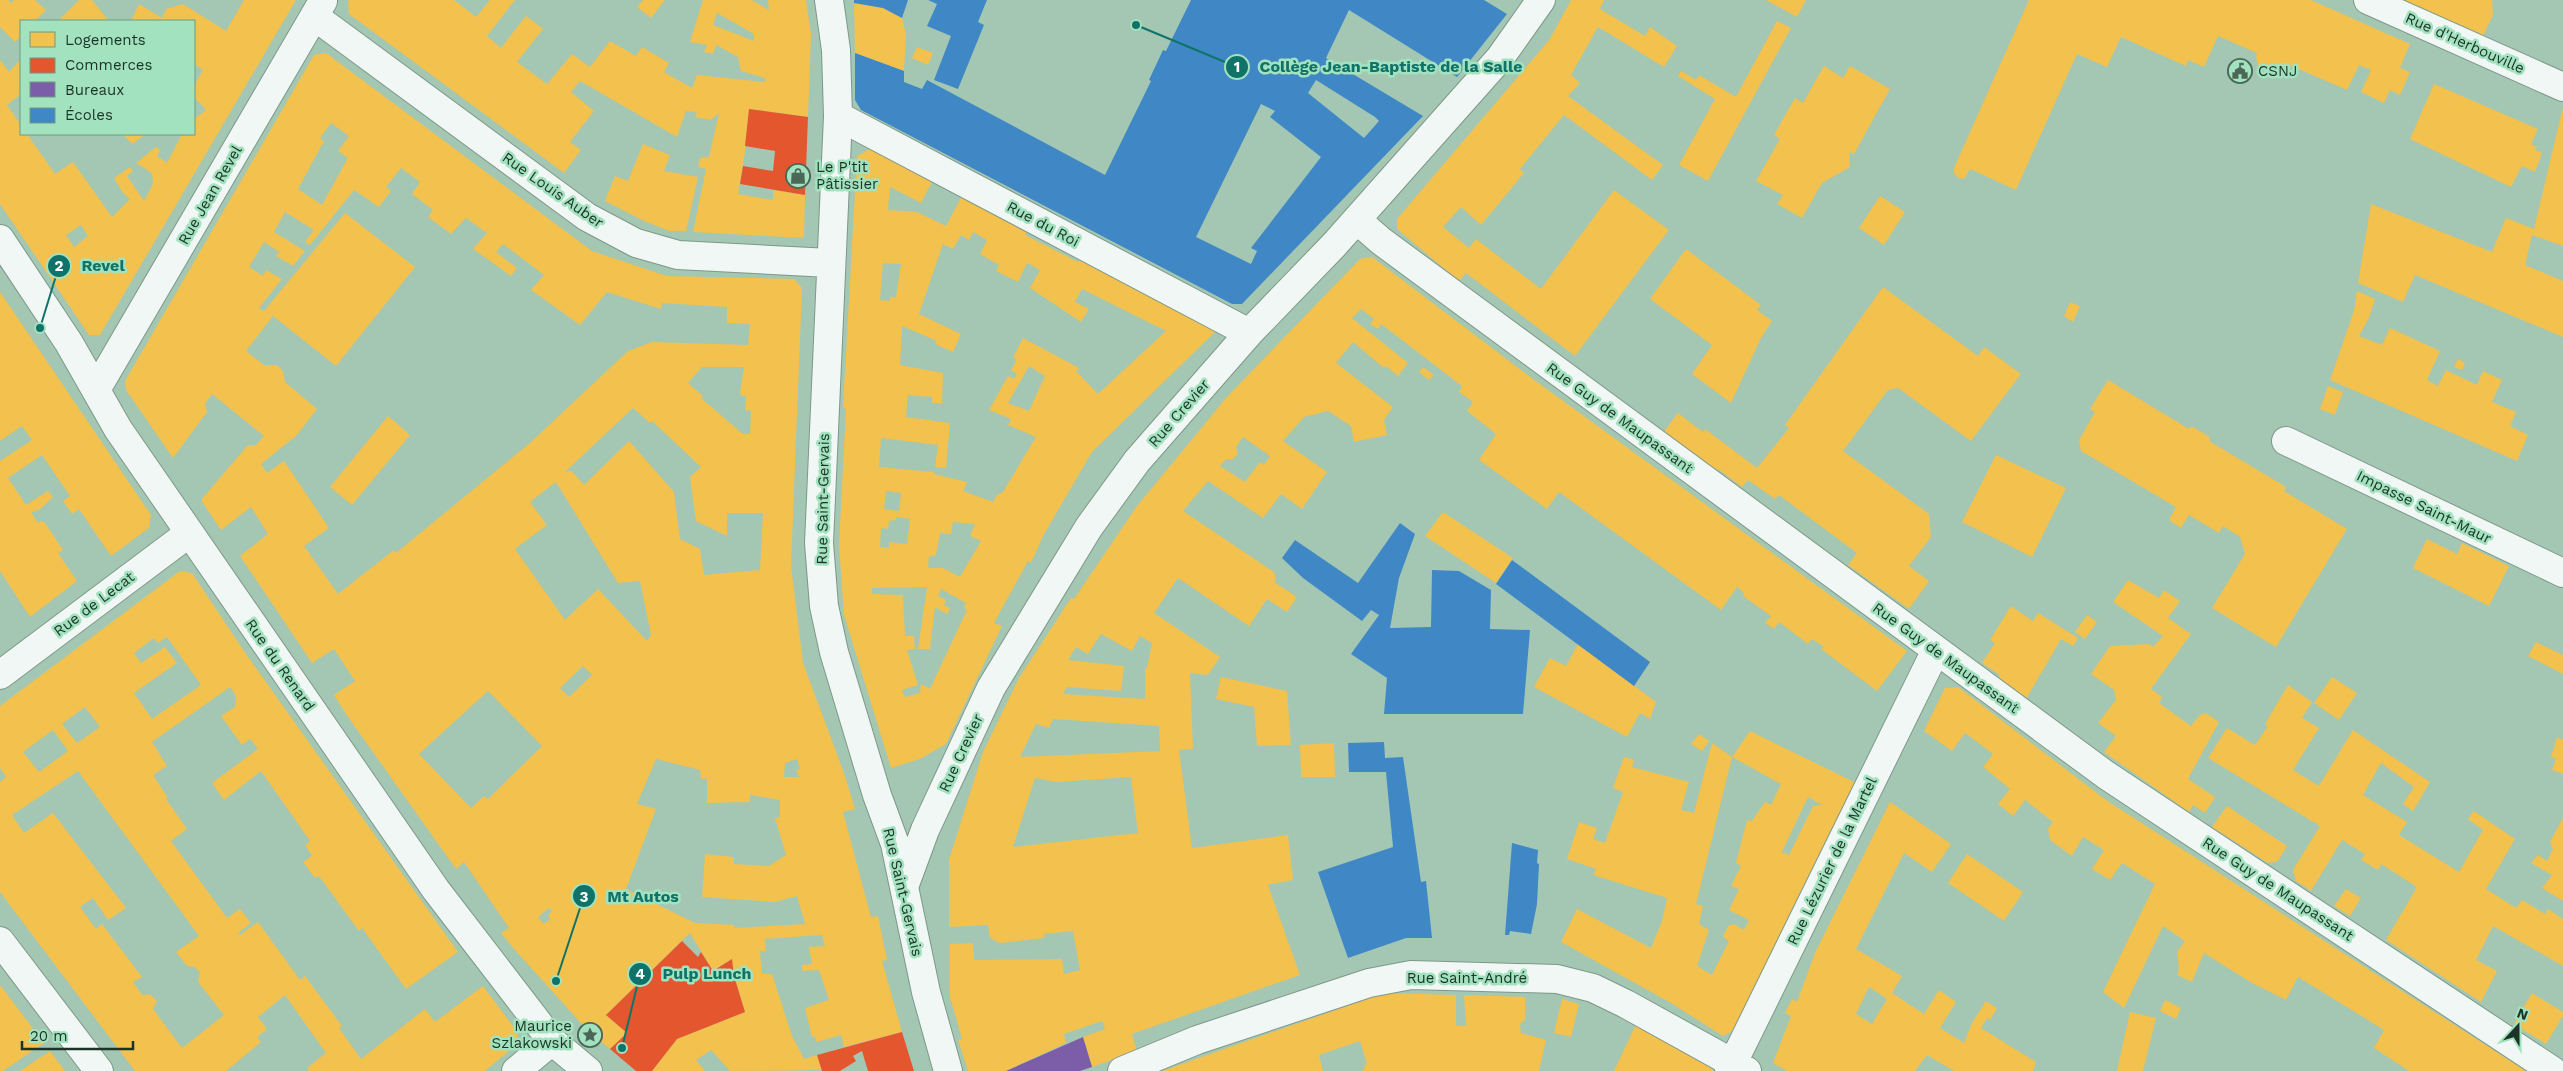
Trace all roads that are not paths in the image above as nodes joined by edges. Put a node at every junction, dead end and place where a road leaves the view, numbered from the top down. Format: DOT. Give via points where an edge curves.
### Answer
graph roads {
  1 [pos="829,0"];
  2 [pos="1541,0"];
  3 [pos="2368,0"];
  4 [pos="319,8"];
  5 [pos="2563,87"];
  6 [pos="838,116"];
  7 [pos="1357,220"];
  8 [pos="0,239"];
  9 [pos="830,263"];
  10 [pos="1249,333"];
  11 [pos="96,390"];
  12 [pos="2286,441"];
  13 [pos="188,534"];
  14 [pos="2563,573"];
  15 [pos="1936,650"];
  16 [pos="0,675"];
  17 [pos="904,887"];
  18 [pos="0,940"];
  19 [pos="552,1041"];
  20 [pos="1736,1068"];
  21 [pos="99,1071"];
  22 [pos="516,1071"];
  23 [pos="588,1071"];
  24 [pos="948,1071"];
  25 [pos="1122,1071"];
  26 [pos="2553,1071"];
  1 -- 6 [label="street, Rue Saint-Gervais" via="836,50"];
  2 -- 7 [label="street, Rue Crevier" via="1500,58"];
  3 -- 5 [label="street, Rue d'Herbouville"];
  4 -- 9 [label="street, Rue Louis Auber" via="587,217 636,243 678,255"];
  4 -- 11 [label="street, Rue Jean Revel"];
  6 -- 9 [label="street, Rue Saint-Gervais"];
  6 -- 10 [label="street, Rue du Roi"];
  7 -- 10 [label="street, Rue Crevier"];
  7 -- 15 [label="street, Rue Guy de Maupassant" via="1381,241"];
  8 -- 11 [label="street, Rue du Renard"];
  9 -- 17 [label="street, Rue Saint-Gervais" via="819,543 824,606 834,652 895,844"];
  10 -- 17 [label="street, Rue Crevier" via="1137,461 1090,527 991,688 925,830"];
  11 -- 13 [label="street, Rue du Renard"];
  12 -- 14 [label="street, Impasse Saint-Maur"];
  13 -- 16 [label="street, Rue de Lecat"];
  13 -- 19 [label="street, Rue du Renard" via="431,882"];
  15 -- 20 [label="street, Rue Lézurier de la Martel"];
  15 -- 26 [label="street, Rue Guy de Maupassant" via="2106,775"];
  17 -- 24 [label="street, Rue Saint-Gervais" via="926,992"];
  18 -- 21 [label="street"];
  19 -- 22 [label="street"];
  19 -- 23 [label="street, Rue du Renard"];
  20 -- 25 [label="street, Rue Saint-André" via="1626,1004 1592,988 1558,979 1411,975 1369,983 1242,1025"];
}
